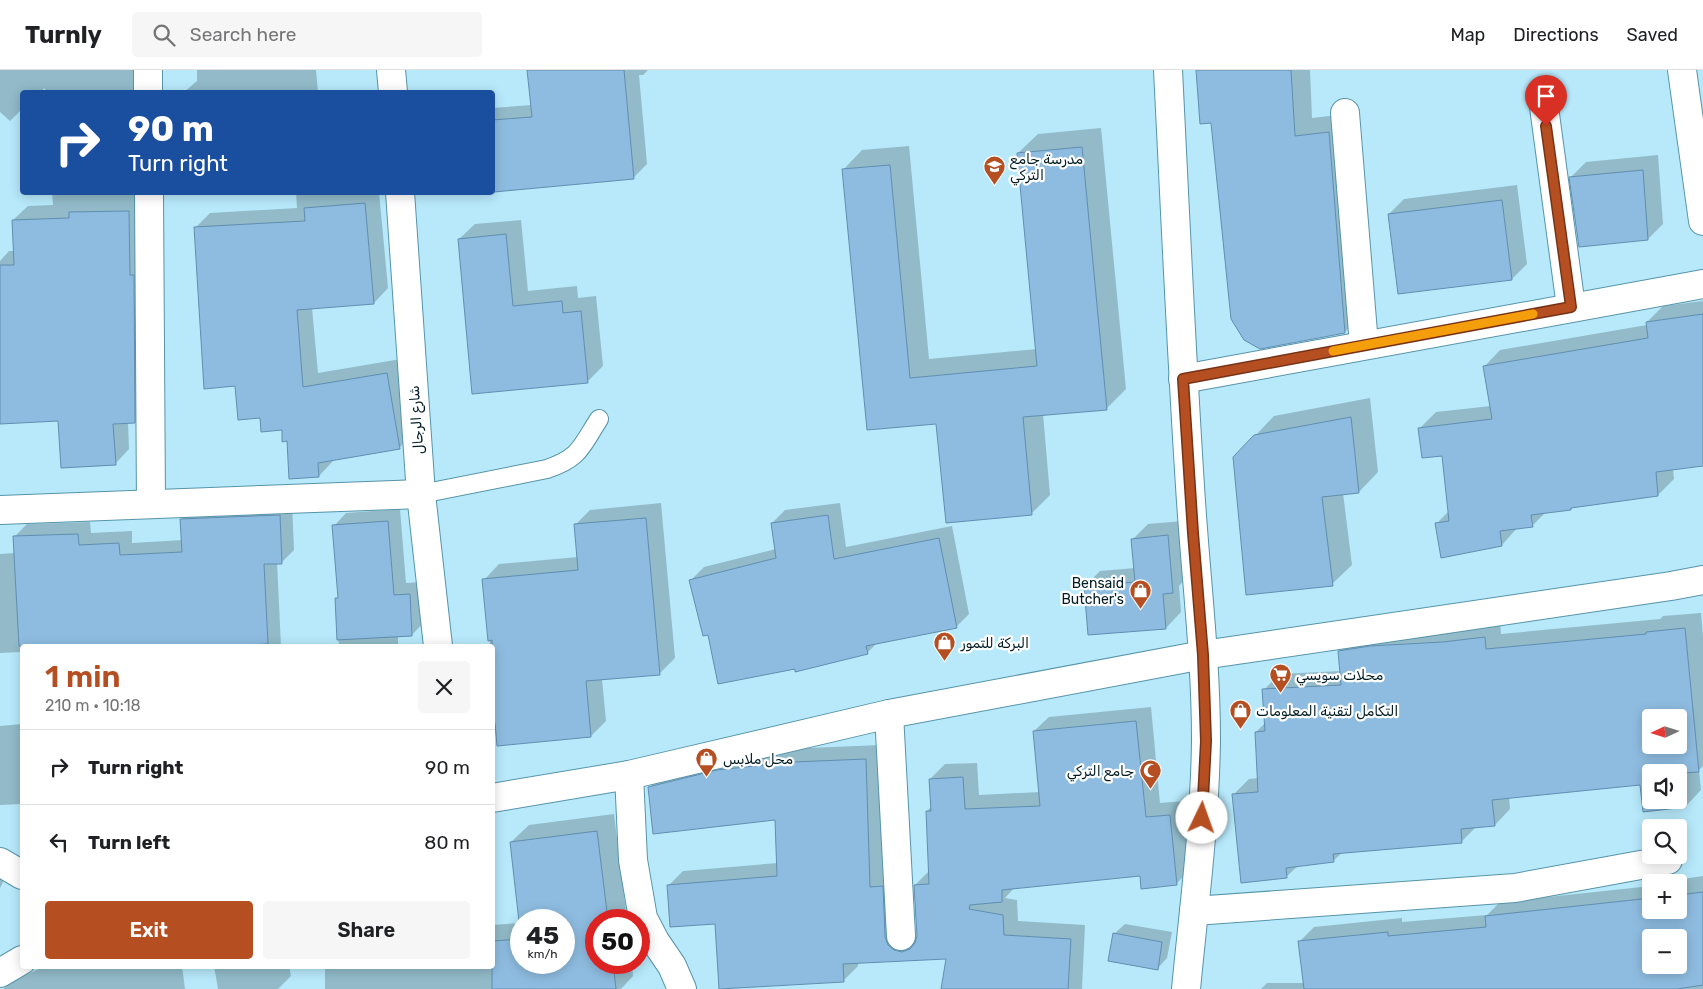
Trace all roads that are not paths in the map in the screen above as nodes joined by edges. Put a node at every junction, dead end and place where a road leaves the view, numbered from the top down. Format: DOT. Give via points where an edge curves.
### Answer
graph roads {
  1 [pos="148,70"];
  2 [pos="391,70"];
  3 [pos="1168,70"];
  4 [pos="1682,70"];
  5 [pos="148,90"];
  6 [pos="393,90"];
  7 [pos="1544,107"];
  8 [pos="1345,113"];
  9 [pos="149,195"];
  10 [pos="400,195"];
  11 [pos="1703,221"];
  12 [pos="1703,284"];
  13 [pos="1571,307"];
  14 [pos="1364,345"];
  15 [pos="1183,379"];
  16 [pos="599,419"];
  17 [pos="422,494"];
  18 [pos="151,504"];
  19 [pos="0,510"];
  20 [pos="1703,580"];
  21 [pos="438,644"];
  22 [pos="1203,655"];
  23 [pos="889,714"];
  24 [pos="629,775"];
  25 [pos="495,797"];
  26 [pos="0,862"];
  27 [pos="1646,864"];
  28 [pos="20,875"];
  29 [pos="1194,910"];
  30 [pos="901,936"];
  31 [pos="20,961"];
  32 [pos="0,973"];
  33 [pos="682,989"];
  34 [pos="1186,989"];
  1 -- 5 [label="street"];
  2 -- 6 [label="street"];
  3 -- 15 [label="street"];
  4 -- 11 [label="street"];
  7 -- 13 [label="street"];
  8 -- 14 [label="street"];
  9 -- 18 [label="street"];
  10 -- 17 [label="street, شارع الرجال"];
  12 -- 13 [label="street"];
  13 -- 14 [label="street"];
  14 -- 15 [label="street"];
  15 -- 22 [label="street"];
  16 -- 17 [label="lane" via="576,455 563,464"];
  17 -- 18 [label="street"];
  17 -- 21 [label="street, شارع الرجال"];
  18 -- 19 [label="street"];
  20 -- 22 [label="street"];
  22 -- 23 [label="street"];
  22 -- 29 [label="street" via="1206,741"];
  23 -- 24 [label="street"];
  23 -- 30 [label="street"];
  24 -- 25 [label="street"];
  24 -- 33 [label="street" via="633,860 643,918"];
  26 -- 28 [label="street"];
  27 -- 29 [label="street" via="1515,888"];
  29 -- 34 [label="street"];
  31 -- 32 [label="street"];
}
